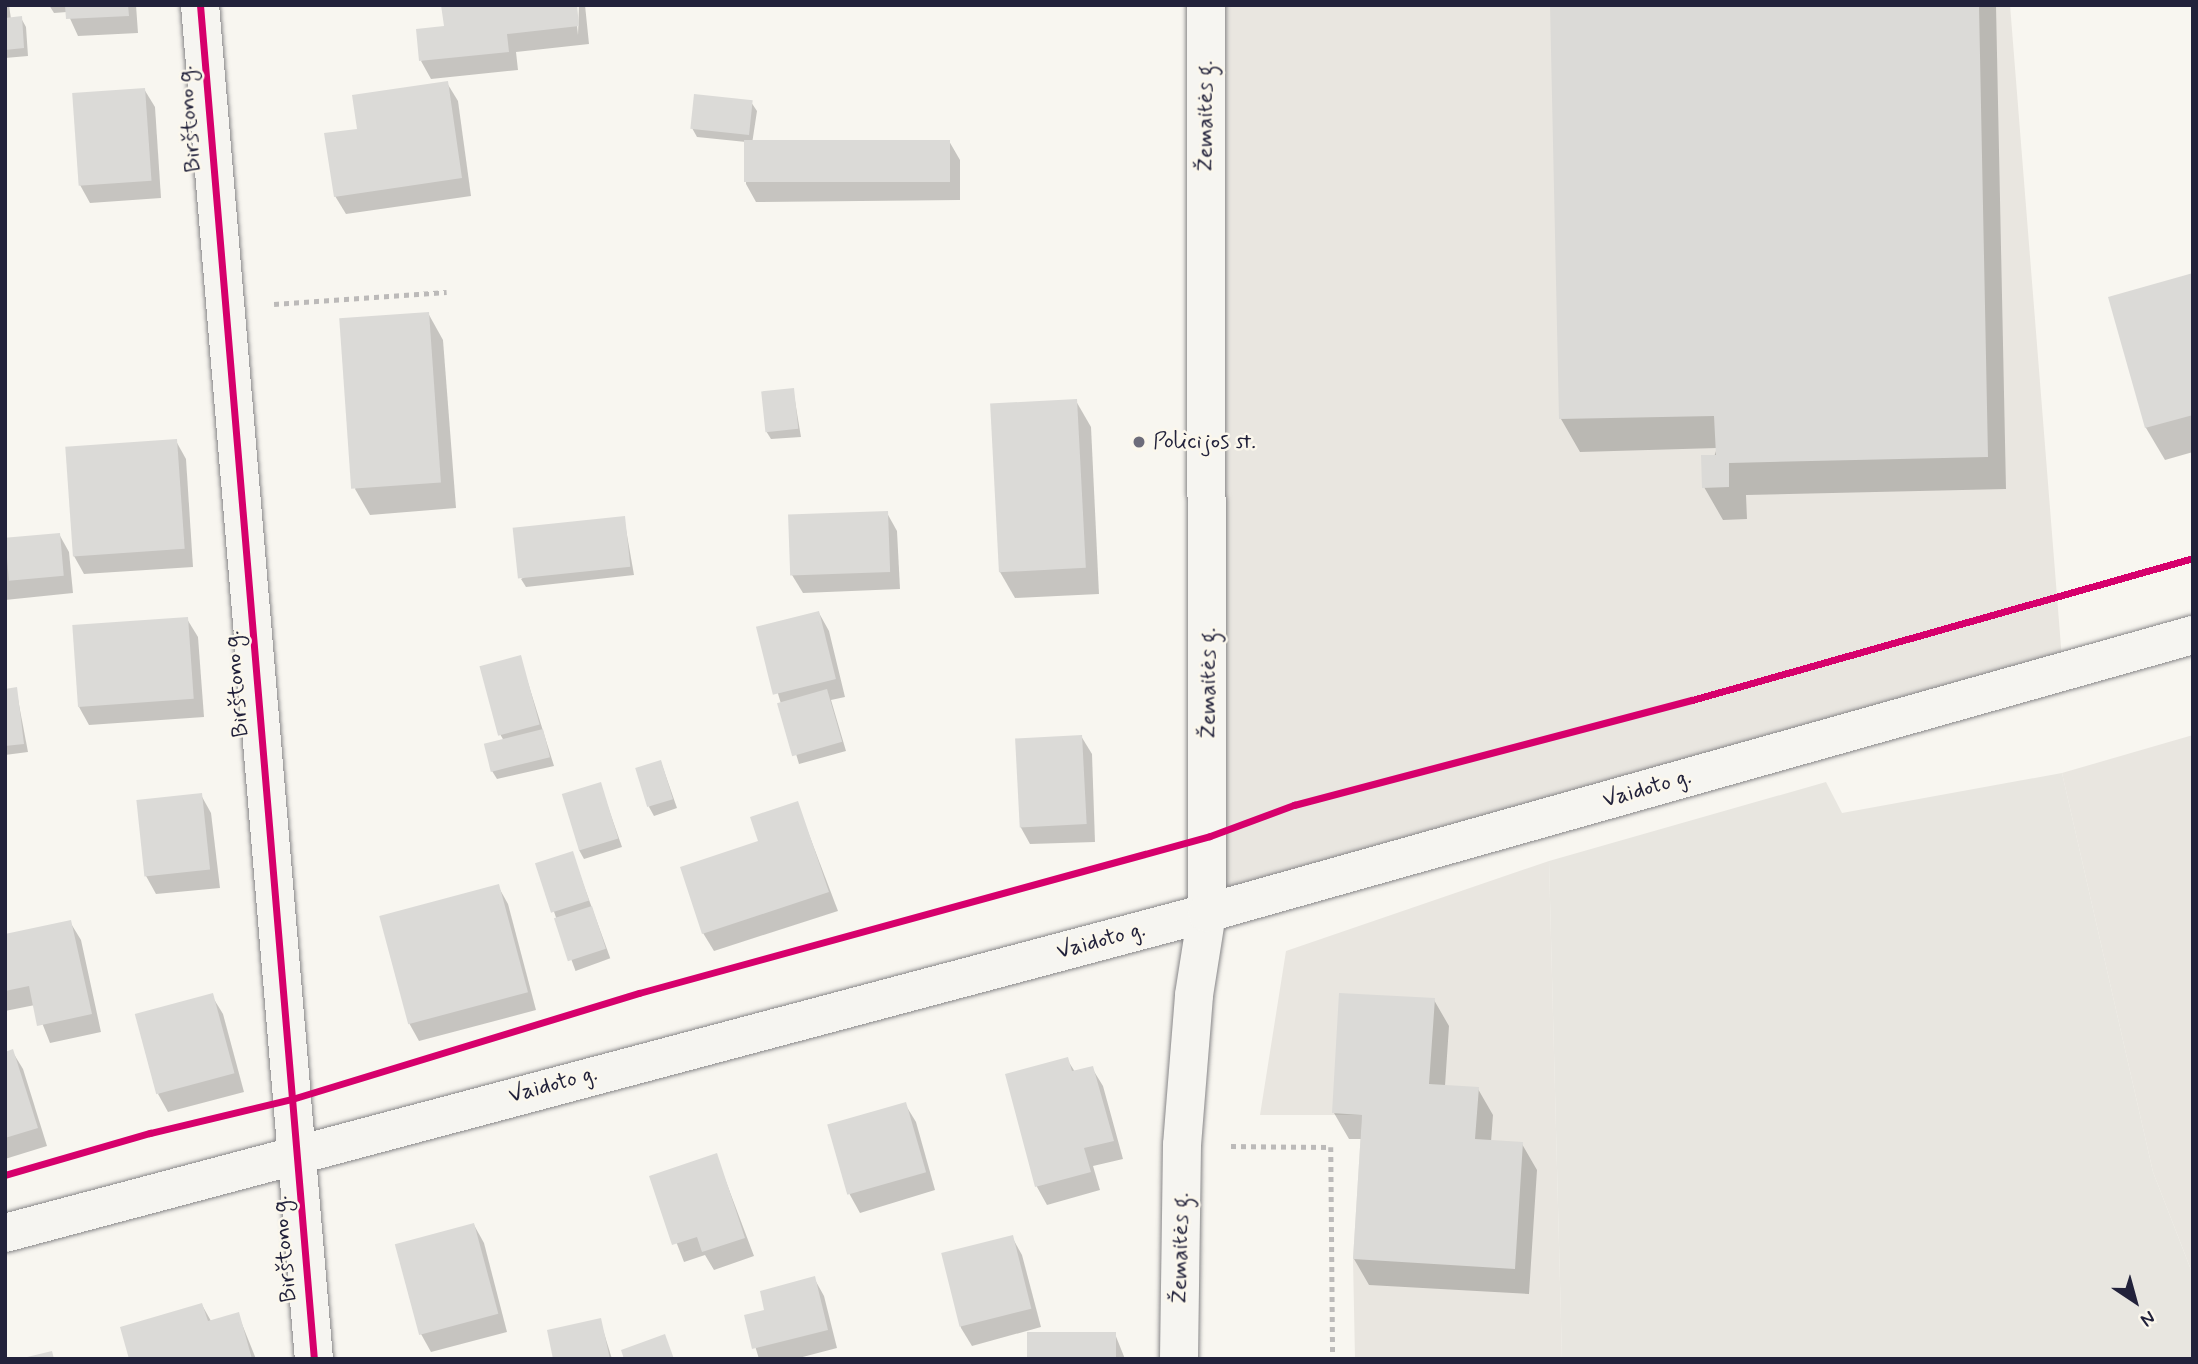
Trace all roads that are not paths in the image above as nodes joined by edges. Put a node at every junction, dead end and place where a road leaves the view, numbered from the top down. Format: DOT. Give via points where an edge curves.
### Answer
graph roads {
  1 [pos="200,5"];
  2 [pos="1206,5"];
  3 [pos="2193,635"];
  4 [pos="1207,913"];
  5 [pos="297,1153"];
  6 [pos="5,1233"];
  7 [pos="314,1359"];
  8 [pos="1179,1359"];
  1 -- 5 [label="main road, Birštono g."];
  2 -- 4 [label="main road, Žemaitės g."];
  3 -- 4 [label="main road, Vaidoto g."];
  4 -- 5 [label="main road, Vaidoto g."];
  4 -- 8 [label="main road, Žemaitės g." via="1182,1145"];
  5 -- 6 [label="main road, Vaidoto g."];
  5 -- 7 [label="main road, Birštono g."];
}
